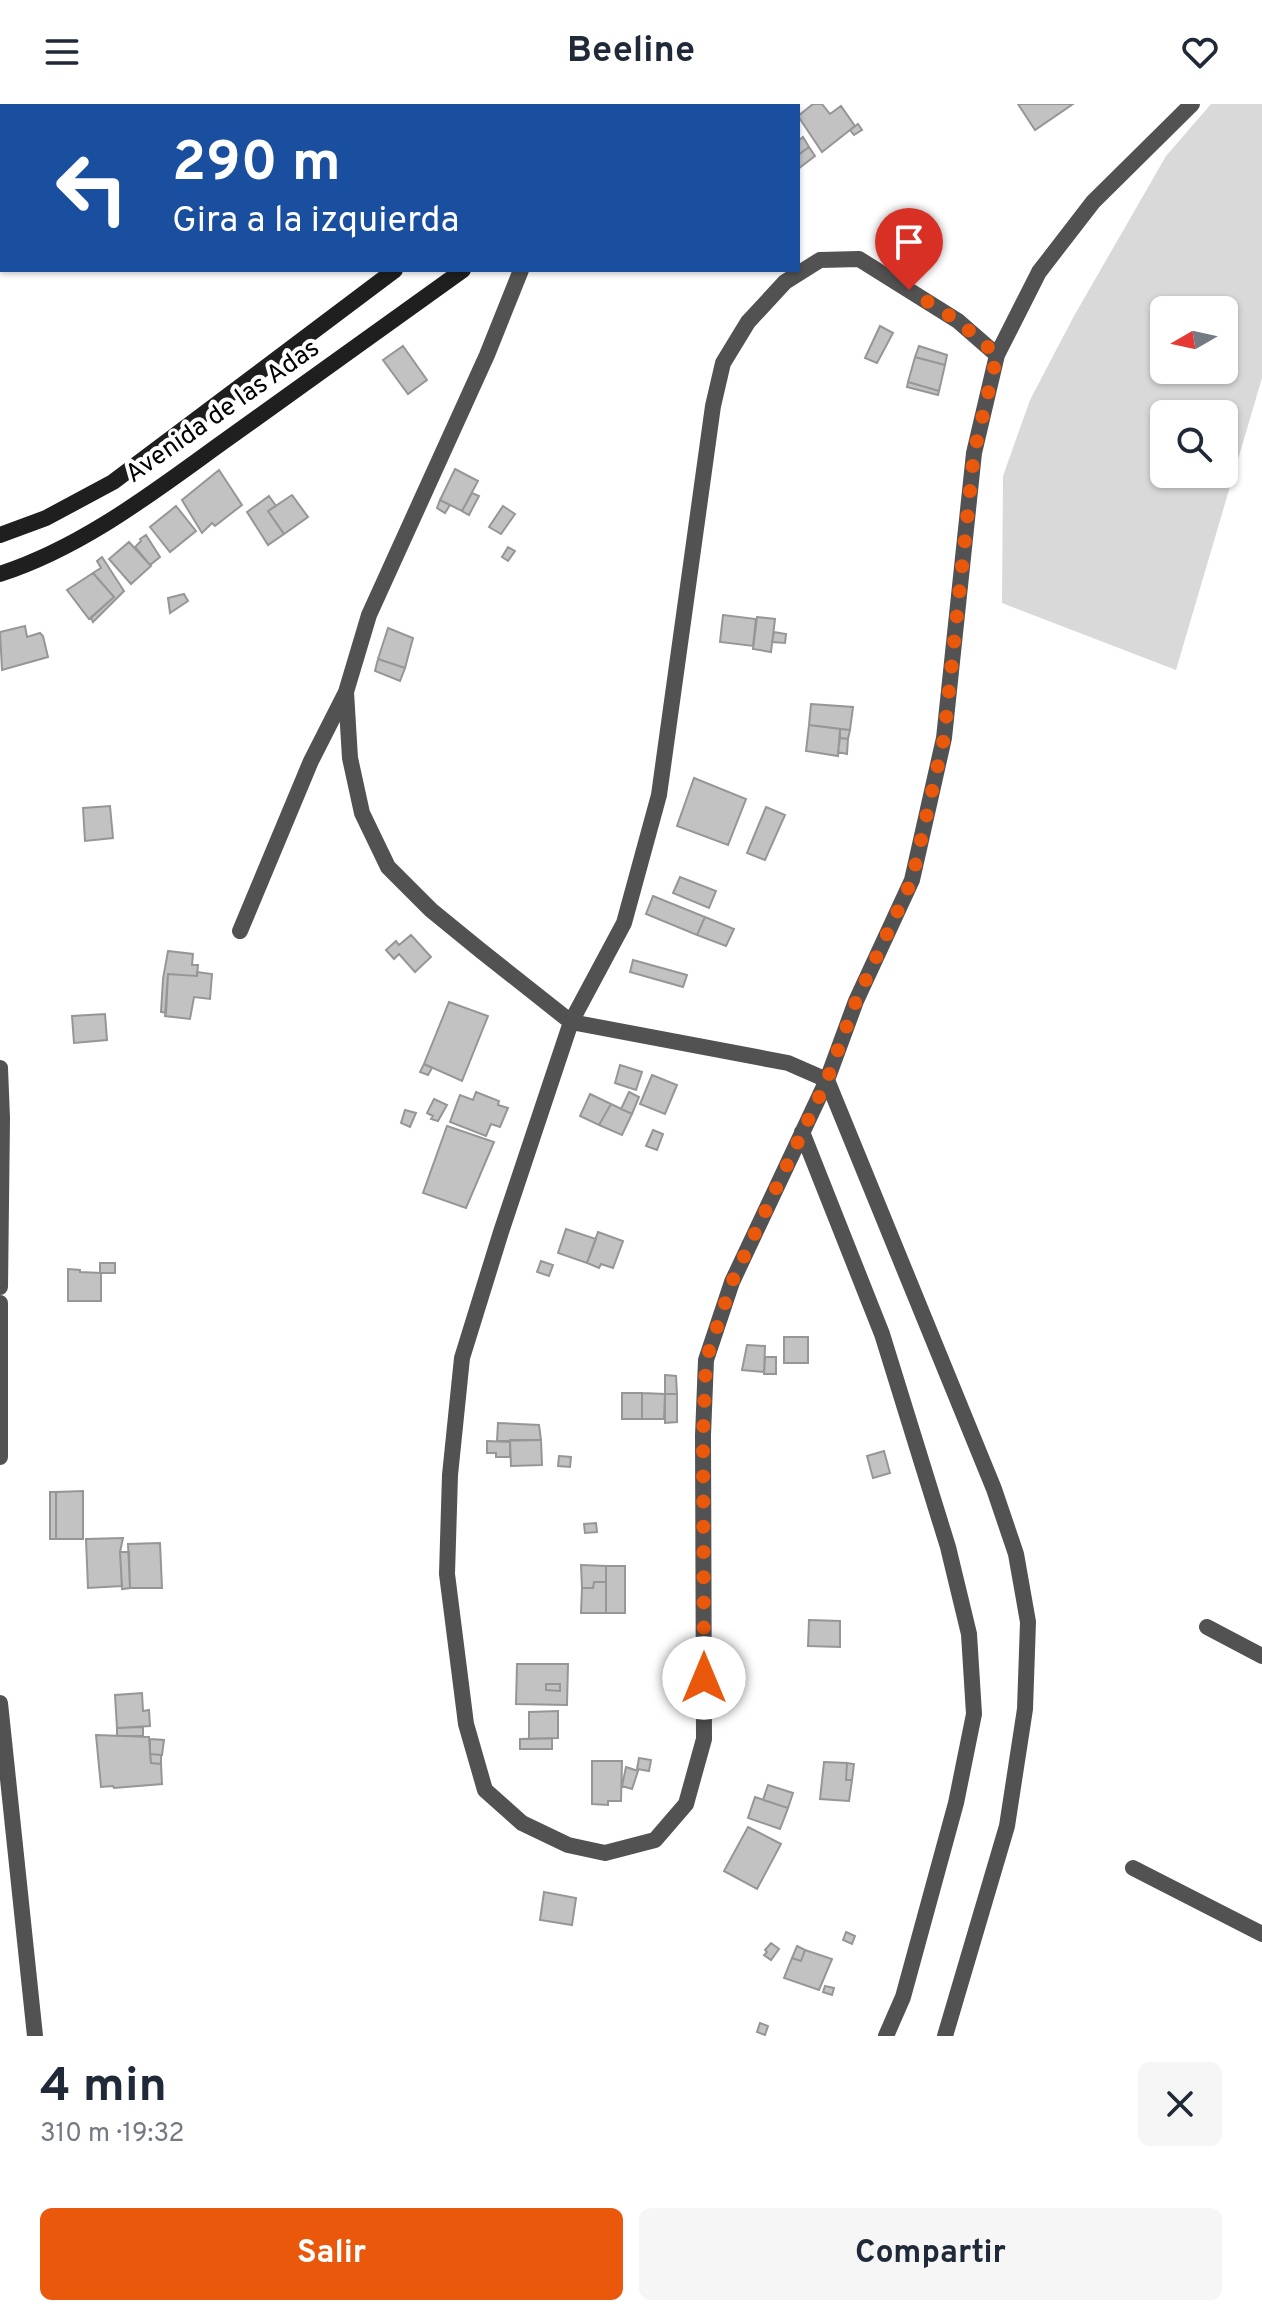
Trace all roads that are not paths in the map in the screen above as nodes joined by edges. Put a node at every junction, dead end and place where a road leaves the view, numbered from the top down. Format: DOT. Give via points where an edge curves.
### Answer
graph roads {
  1 [pos="1192,104"];
  2 [pos="392,272"];
  3 [pos="460,272"];
  4 [pos="520,272"];
  5 [pos="997,355"];
  6 [pos="0,535"];
  7 [pos="0,574"];
  8 [pos="346,692"];
  9 [pos="240,931"];
  10 [pos="571,1022"];
  11 [pos="0,1068"];
  12 [pos="827,1080"];
  13 [pos="802,1132"];
  14 [pos="0,1287"];
  15 [pos="0,1303"];
  16 [pos="0,1457"];
  17 [pos="1207,1627"];
  18 [pos="1262,1656"];
  19 [pos="0,1703"];
  20 [pos="1133,1868"];
  21 [pos="1262,1934"];
  22 [pos="35,2036"];
  23 [pos="886,2036"];
  24 [pos="945,2036"];
  1 -- 5 [label="street" via="1093,202 1039,272"];
  2 -- 6 [label="street, Avenida de las Adas" via="113,482 46,518"];
  3 -- 7 [label="street, Avenida de las Adas" via="139,502 80,539"];
  4 -- 8 [label="street" via="369,615"];
  5 -- 10 [label="street" via="958,321 859,259 820,260 785,282 748,322 723,363 713,406 659,795 624,923"];
  5 -- 12 [label="street" via="974,453 944,738 912,880 856,1001"];
  8 -- 9 [label="street" via="311,761"];
  8 -- 10 [label="street" via="350,758 362,813 388,867 431,910"];
  10 -- 12 [label="street" via="788,1063"];
  10 -- 13 [label="street" via="462,1358 447,1574 466,1724 485,1790 522,1823 568,1845 605,1853 655,1840 686,1804 704,1739 706,1360 732,1282"];
  11 -- 14 [label="street"];
  12 -- 13 [label="street"];
  12 -- 24 [label="street" via="994,1489 1016,1554 1028,1622 1025,1709 1007,1826"];
  13 -- 23 [label="street" via="882,1334 948,1547 969,1634 974,1714 959,1788 903,1997"];
  15 -- 16 [label="street"];
  17 -- 18 [label="street"];
  19 -- 22 [label="street"];
  20 -- 21 [label="street"];
}
